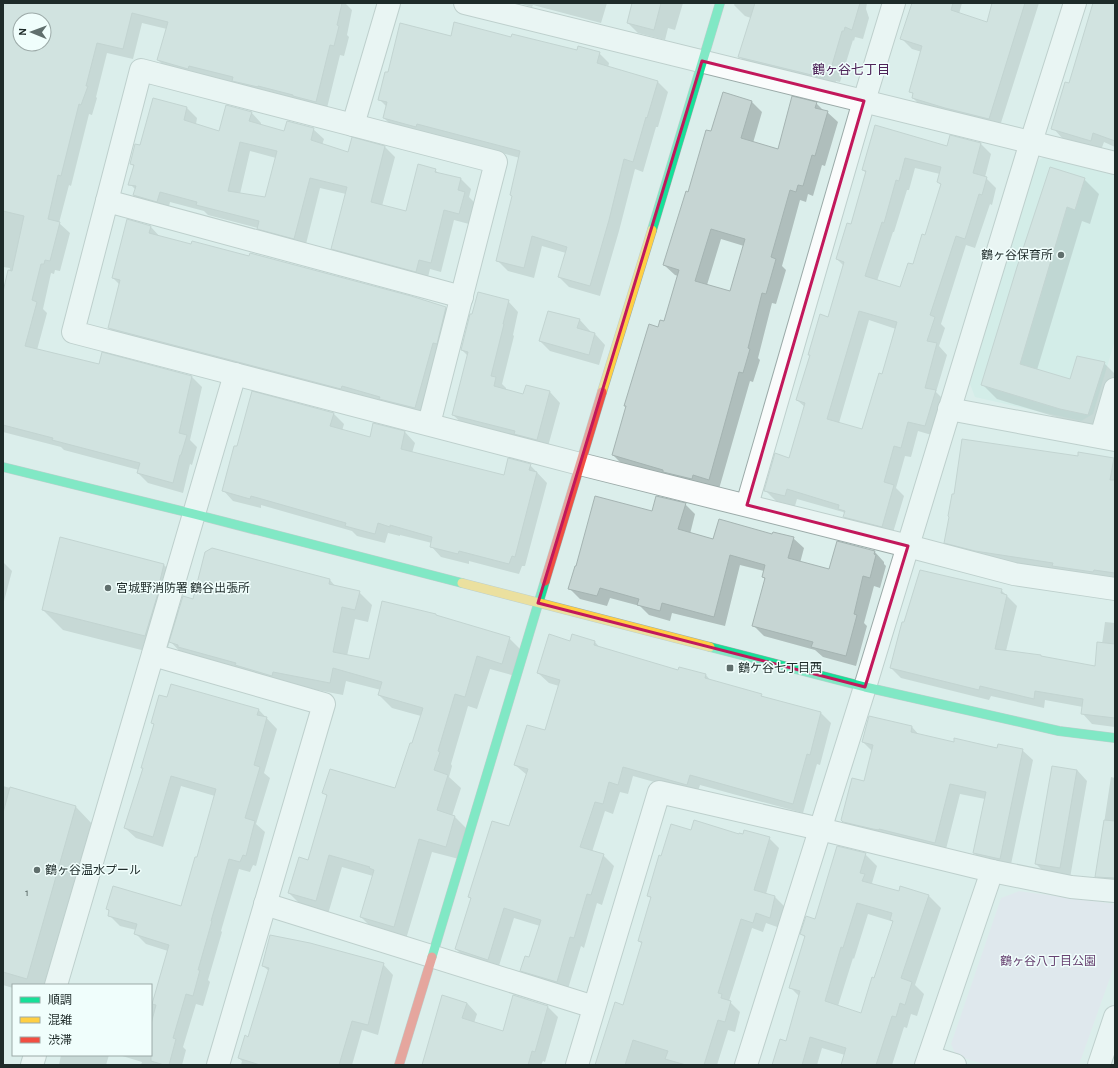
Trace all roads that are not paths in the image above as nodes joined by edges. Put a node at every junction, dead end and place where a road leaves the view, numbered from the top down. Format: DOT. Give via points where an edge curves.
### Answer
graph roads {
  1 [pos="389,3"];
  2 [pos="465,3"];
  3 [pos="720,3"];
  4 [pos="894,3"];
  5 [pos="1075,3"];
  6 [pos="702,61"];
  7 [pos="864,101"];
  8 [pos="353,125"];
  9 [pos="1031,142"];
  10 [pos="1115,163"];
  11 [pos="107,201"];
  12 [pos="462,297"];
  13 [pos="235,374"];
  14 [pos="1115,389"];
  15 [pos="949,409"];
  16 [pos="429,424"];
  17 [pos="1108,438"];
  18 [pos="580,464"];
  19 [pos="3,467"];
  20 [pos="747,505"];
  21 [pos="194,514"];
  22 [pos="908,546"];
  23 [pos="1115,589"];
  24 [pos="538,603"];
  25 [pos="153,655"];
  26 [pos="865,687"];
  27 [pos="1115,738"];
  28 [pos="820,829"];
  29 [pos="992,871"];
  30 [pos="1115,891"];
  31 [pos="265,904"];
  32 [pos="433,956"];
  33 [pos="56,984"];
  34 [pos="594,1007"];
  35 [pos="1115,1017"];
  36 [pos="928,1061"];
  37 [pos="218,1065"];
  38 [pos="399,1065"];
  39 [pos="577,1065"];
  40 [pos="746,1065"];
  41 [pos="955,1065"];
  42 [pos="1099,1065"];
  1 -- 8 [label="street"];
  2 -- 6 [label="street"];
  3 -- 6 [label="street"];
  4 -- 7 [label="street"];
  5 -- 9 [label="street"];
  6 -- 7 [label="street"];
  6 -- 18 [label="street"];
  7 -- 9 [label="street"];
  7 -- 20 [label="street"];
  8 -- 11 [label="street" via="141,70"];
  8 -- 12 [label="street" via="496,162"];
  9 -- 10 [label="street"];
  9 -- 15 [label="street"];
  11 -- 12 [label="street"];
  11 -- 13 [label="street" via="73,332"];
  12 -- 16 [label="street"];
  13 -- 16 [label="street"];
  13 -- 21 [label="street"];
  14 -- 17 [label="street"];
  15 -- 17 [label="street"];
  15 -- 22 [label="street"];
  16 -- 18 [label="street"];
  18 -- 20 [label="street"];
  18 -- 24 [label="street"];
  19 -- 21 [label="street"];
  20 -- 22 [label="street"];
  21 -- 24 [label="street"];
  21 -- 25 [label="street"];
  22 -- 23 [label="street" via="1014,574"];
  22 -- 26 [label="street"];
  24 -- 26 [label="street"];
  24 -- 32 [label="street"];
  25 -- 31 [label="street" via="324,704"];
  25 -- 33 [label="street"];
  26 -- 27 [label="street" via="1059,731"];
  26 -- 28 [label="street"];
  28 -- 29 [label="street"];
  28 -- 34 [label="street" via="658,792"];
  28 -- 40 [label="street"];
  29 -- 30 [label="street" via="1071,887"];
  29 -- 36 [label="street"];
  31 -- 32 [label="street"];
  31 -- 37 [label="street"];
  32 -- 34 [label="street"];
  32 -- 38 [label="street"];
  34 -- 39 [label="street"];
  35 -- 42 [label="street"];
  36 -- 41 [label="street"];
}
